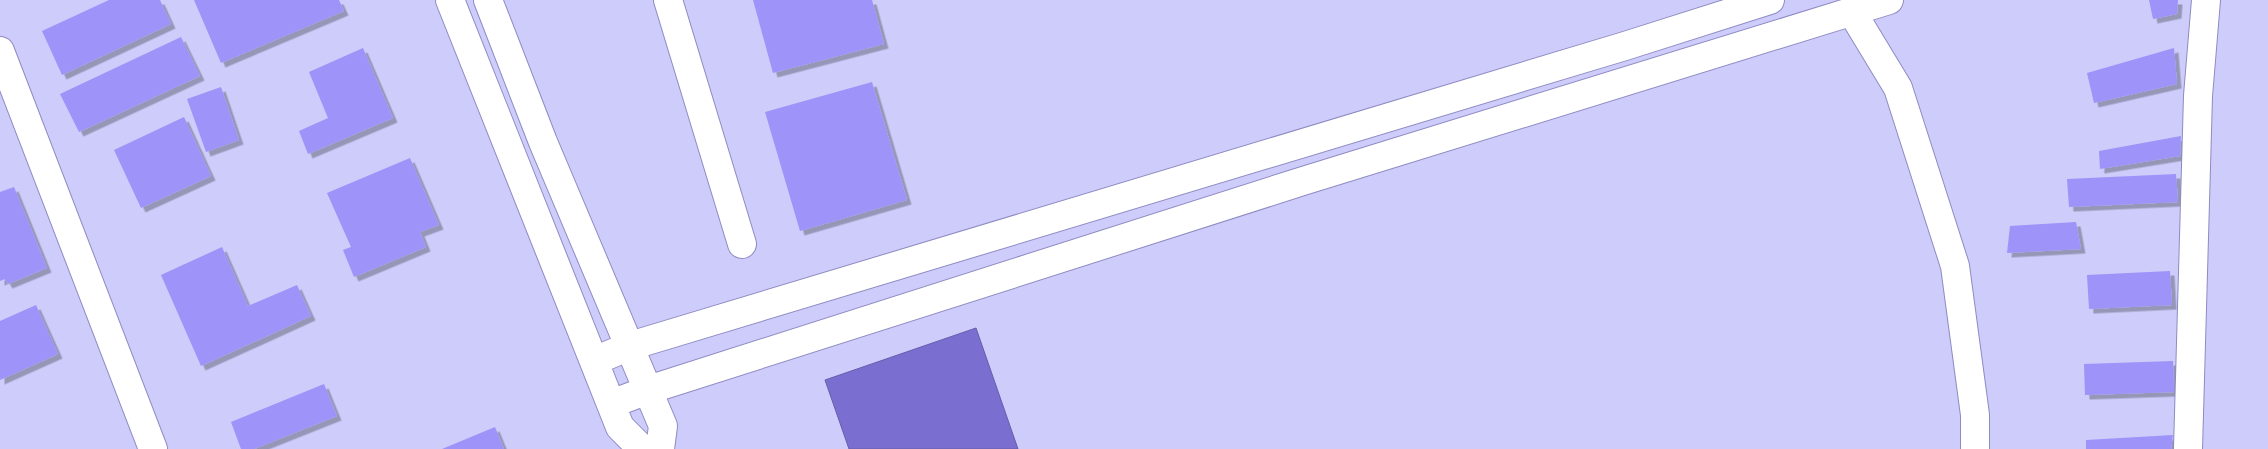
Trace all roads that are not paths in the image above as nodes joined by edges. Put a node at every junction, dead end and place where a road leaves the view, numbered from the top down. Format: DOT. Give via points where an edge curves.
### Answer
graph roads {
  1 [pos="450,0"];
  2 [pos="488,0"];
  3 [pos="668,0"];
  4 [pos="1770,0"];
  5 [pos="1889,0"];
  6 [pos="2206,0"];
  7 [pos="1852,12"];
  8 [pos="0,51"];
  9 [pos="742,244"];
  10 [pos="630,346"];
  11 [pos="594,361"];
  12 [pos="648,390"];
  13 [pos="611,404"];
  14 [pos="153,449"];
  15 [pos="642,449"];
  16 [pos="660,449"];
  17 [pos="1975,449"];
  18 [pos="2188,449"];
  1 -- 11 [label="street"];
  2 -- 10 [label="street" via="543,142"];
  3 -- 9 [label="street"];
  4 -- 10 [label="street"];
  5 -- 7 [label="street"];
  6 -- 18 [label="street" via="2198,96"];
  7 -- 12 [label="street" via="1302,181"];
  7 -- 17 [label="street" via="1898,88 1955,266 1975,415"];
  8 -- 14 [label="street"];
  10 -- 11 [label="street"];
  10 -- 12 [label="street"];
  11 -- 13 [label="street"];
  12 -- 13 [label="street"];
  12 -- 16 [label="street" via="663,426"];
  13 -- 15 [label="street" via="620,427"];
}
